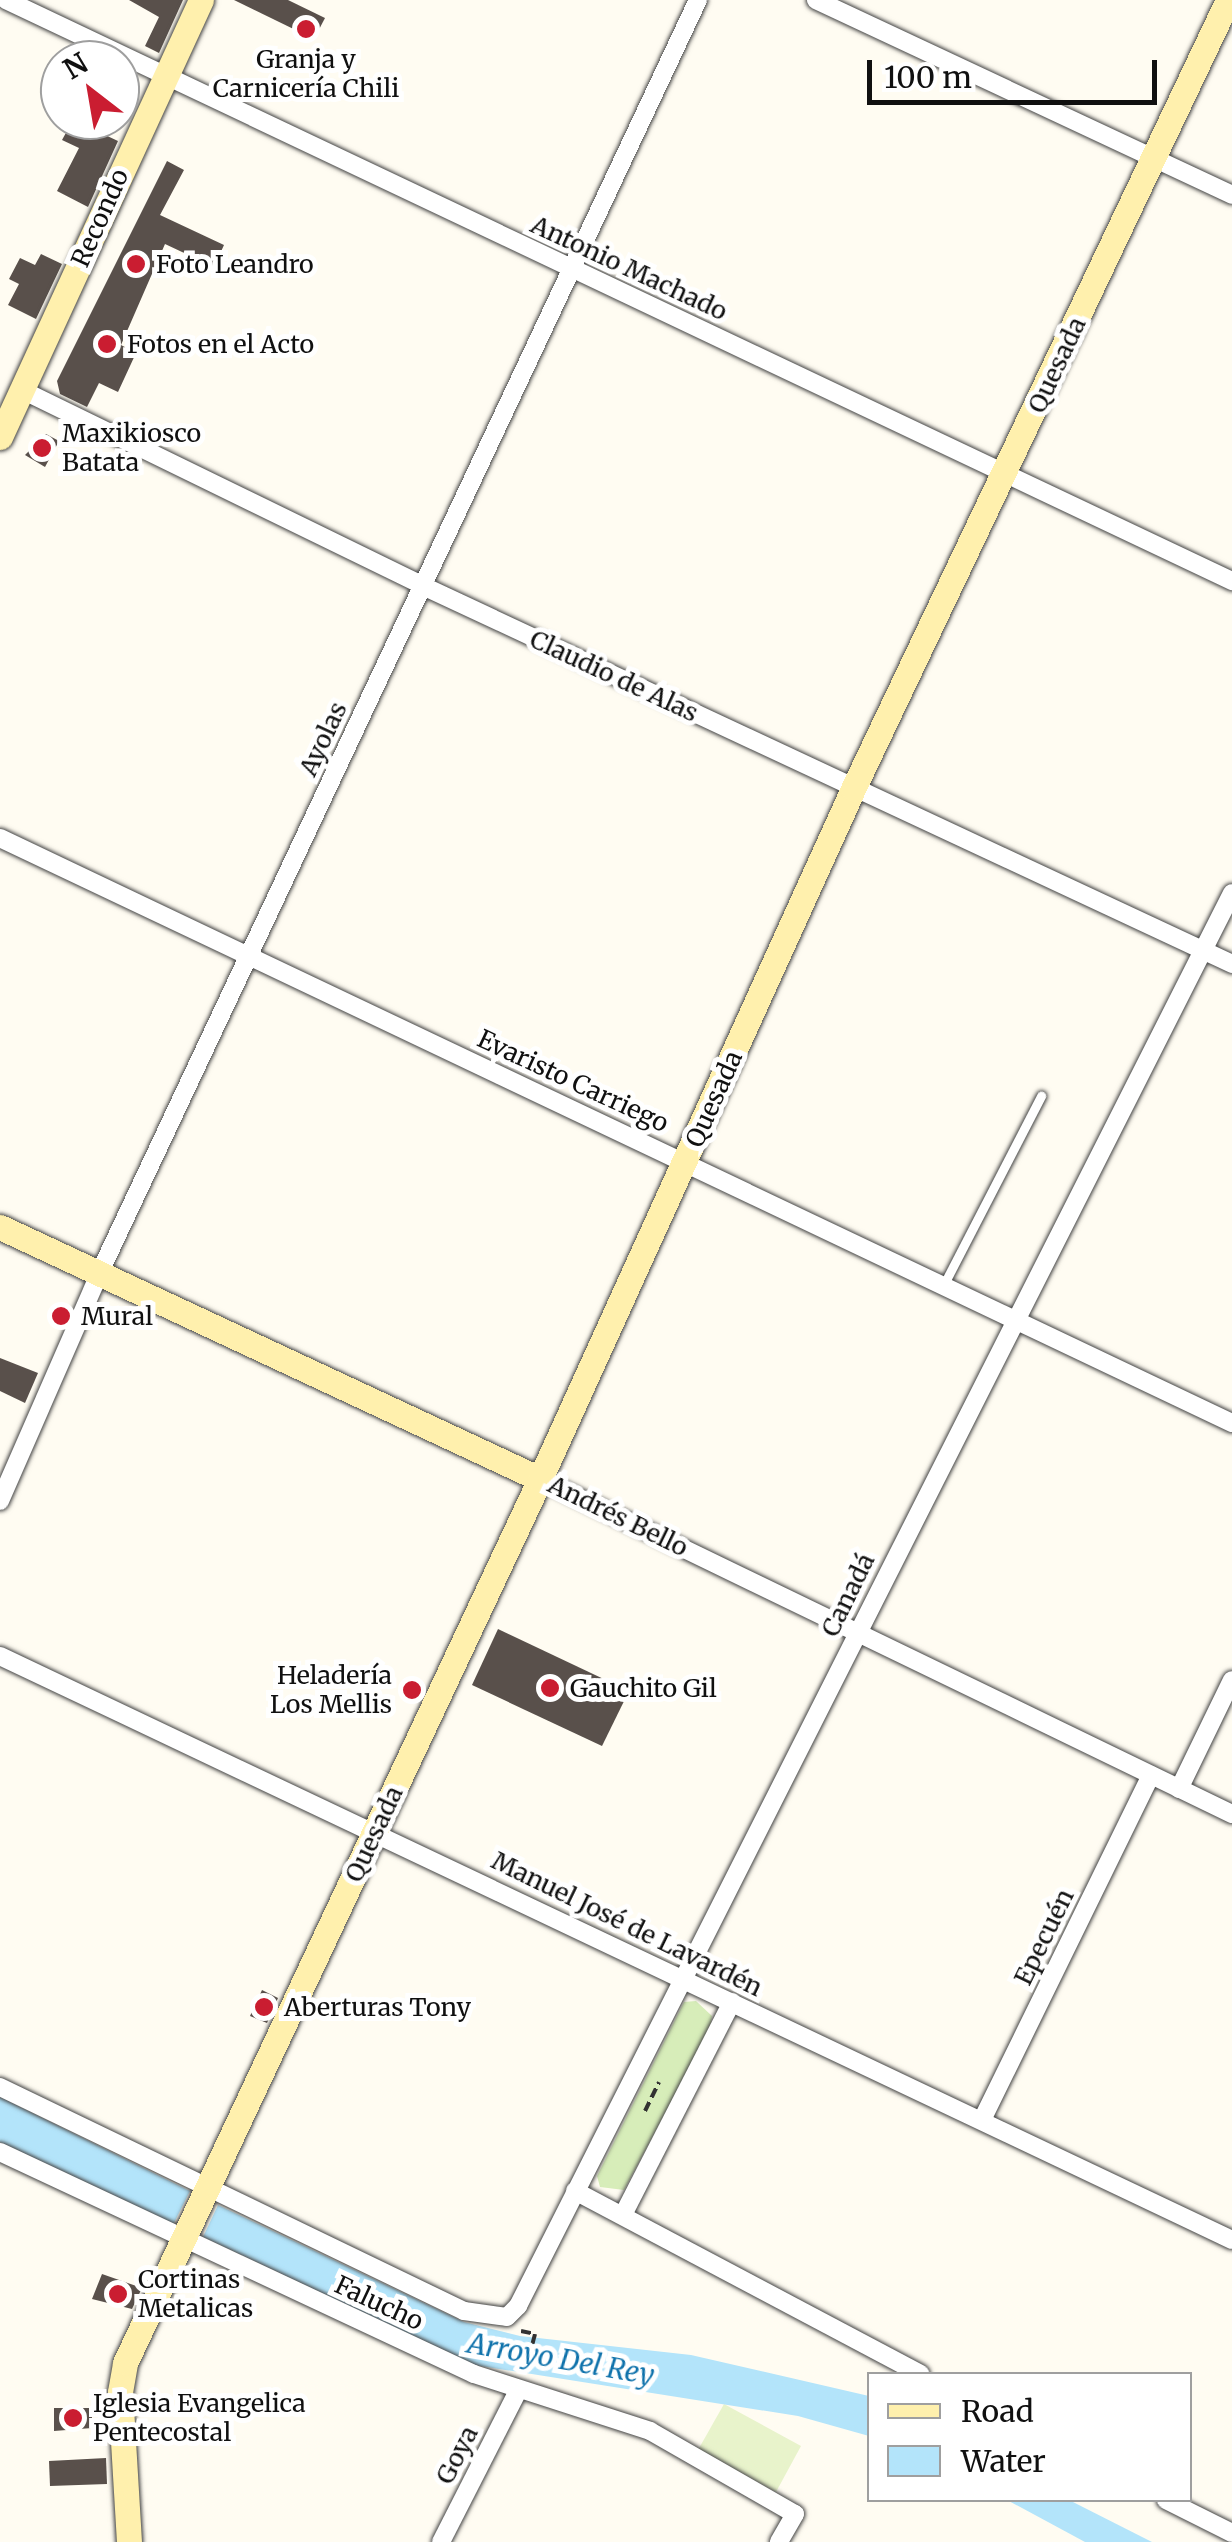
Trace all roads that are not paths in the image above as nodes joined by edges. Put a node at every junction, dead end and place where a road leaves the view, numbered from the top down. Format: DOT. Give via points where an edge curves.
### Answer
graph roads {
  1 [pos="6,0"];
  2 [pos="202,0"];
  3 [pos="698,0"];
  4 [pos="816,0"];
  5 [pos="1228,0"];
  6 [pos="165,75"];
  7 [pos="1155,158"];
  8 [pos="1232,195"];
  9 [pos="572,270"];
  10 [pos="11,384"];
  11 [pos="0,437"];
  12 [pos="1006,472"];
  13 [pos="1232,580"];
  14 [pos="422,586"];
  15 [pos="853,789"];
  16 [pos="0,838"];
  17 [pos="1232,894"];
  18 [pos="1204,949"];
  19 [pos="248,956"];
  20 [pos="1232,964"];
  21 [pos="1041,1096"];
  22 [pos="686,1162"];
  23 [pos="0,1227"];
  24 [pos="99,1274"];
  25 [pos="944,1284"];
  26 [pos="1013,1318"];
  27 [pos="1232,1423"];
  28 [pos="540,1478"];
  29 [pos="0,1502"];
  30 [pos="858,1633"];
  31 [pos="0,1656"];
  32 [pos="1232,1680"];
  33 [pos="1152,1776"];
  34 [pos="1179,1789"];
  35 [pos="1232,1814"];
  36 [pos="374,1834"];
  37 [pos="683,1977"];
  38 [pos="732,2002"];
  39 [pos="0,2086"];
  40 [pos="982,2120"];
  41 [pos="0,2152"];
  42 [pos="576,2191"];
  43 [pos="205,2196"];
  44 [pos="624,2214"];
  45 [pos="186,2237"];
  46 [pos="1232,2240"];
  47 [pos="507,2317"];
  48 [pos="918,2372"];
  49 [pos="521,2385"];
  50 [pos="1170,2502"];
  51 [pos="1232,2534"];
  52 [pos="129,2542"];
  53 [pos="441,2542"];
  54 [pos="779,2542"];
  1 -- 6 [label="street, Antonio Machado"];
  2 -- 6 [label="street, Recondo"];
  3 -- 9 [label="street, Ayolas"];
  4 -- 7 [label="street"];
  5 -- 7 [label="street, Quesada"];
  6 -- 9 [label="street, Antonio Machado"];
  6 -- 10 [label="street, Recondo"];
  7 -- 8 [label="street"];
  7 -- 12 [label="street, Quesada"];
  9 -- 12 [label="street, Antonio Machado"];
  9 -- 14 [label="street, Ayolas"];
  10 -- 11 [label="street, Recondo"];
  10 -- 14 [label="street, Claudio de Alas"];
  12 -- 13 [label="street, Antonio Machado"];
  12 -- 15 [label="street, Quesada"];
  14 -- 15 [label="street, Claudio de Alas"];
  14 -- 19 [label="street, Ayolas"];
  15 -- 18 [label="street, Claudio de Alas"];
  15 -- 22 [label="street, Quesada"];
  16 -- 19 [label="street, Evaristo Carriego"];
  17 -- 18 [label="street, Canadá"];
  18 -- 20 [label="street, Claudio de Alas"];
  18 -- 26 [label="street, Canadá"];
  19 -- 22 [label="street, Evaristo Carriego"];
  19 -- 24 [label="street, Ayolas"];
  21 -- 25 [label="lane"];
  22 -- 25 [label="street, Evaristo Carriego"];
  22 -- 28 [label="street, Quesada"];
  23 -- 24 [label="street, Andrés Bello"];
  24 -- 28 [label="street, Andrés Bello"];
  24 -- 29 [label="street, Ayolas"];
  25 -- 26 [label="street, Evaristo Carriego"];
  26 -- 27 [label="street, Evaristo Carriego"];
  26 -- 30 [label="street, Canadá"];
  28 -- 30 [label="street, Andrés Bello"];
  28 -- 36 [label="street, Quesada"];
  30 -- 33 [label="street, Andrés Bello"];
  30 -- 37 [label="street, Canadá"];
  31 -- 36 [label="street, Manuel José de Lavardén"];
  32 -- 34 [label="street"];
  33 -- 34 [label="street, Andrés Bello"];
  33 -- 40 [label="street, Epecuén"];
  34 -- 35 [label="street, Andrés Bello"];
  36 -- 37 [label="street, Manuel José de Lavardén"];
  36 -- 43 [label="street, Quesada"];
  37 -- 38 [label="street, Manuel José de Lavardén"];
  37 -- 42 [label="street, Canadá"];
  38 -- 40 [label="street, Manuel José de Lavardén"];
  38 -- 44 [label="street"];
  39 -- 43 [label="street, Falucho"];
  40 -- 46 [label="street, Manuel José de Lavardén"];
  41 -- 45 [label="street, Falucho"];
  42 -- 44 [label="street"];
  42 -- 47 [label="street, Canadá"];
  43 -- 45 [label="street, Quesada"];
  43 -- 47 [label="street, Falucho" via="464,2311"];
  44 -- 48 [label="street" via="646,2232"];
  45 -- 49 [label="street, Falucho"];
  45 -- 52 [label="street, Quesada" via="120,2377"];
  49 -- 53 [label="street, Goya"];
  49 -- 54 [label="street, Falucho" via="650,2431 795,2514"];
  50 -- 51 [label="street"];
}
